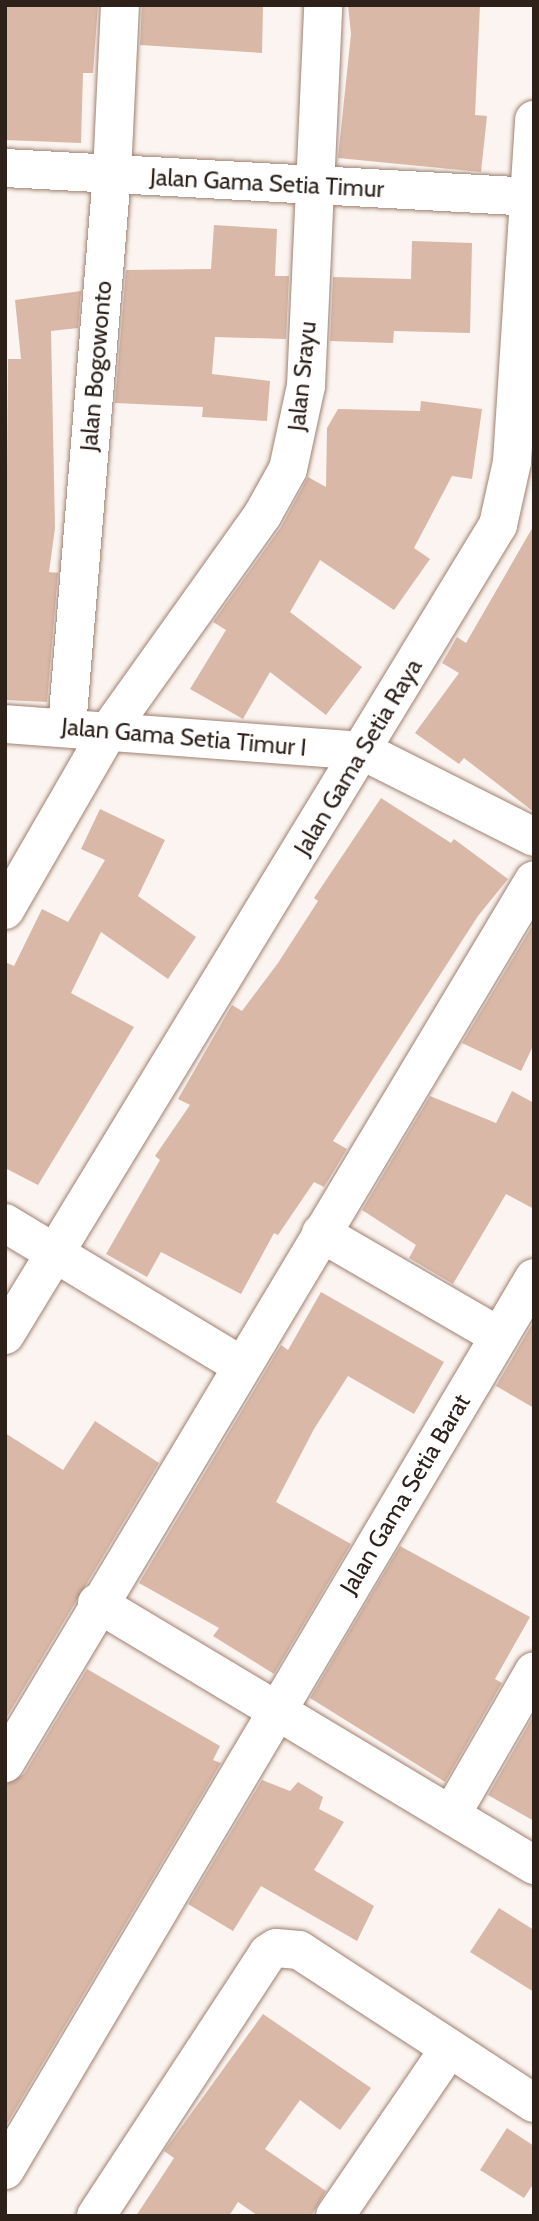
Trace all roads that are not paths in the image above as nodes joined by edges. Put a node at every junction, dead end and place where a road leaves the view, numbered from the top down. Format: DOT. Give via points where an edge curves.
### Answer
graph roads {
  1 [pos="120,5"];
  2 [pos="323,5"];
  3 [pos="534,120"];
  4 [pos="5,168"];
  5 [pos="112,174"];
  6 [pos="316,185"];
  7 [pos="532,197"];
  8 [pos="5,724"];
  9 [pos="67,727"];
  10 [pos="107,733"];
  11 [pos="363,751"];
  12 [pos="534,836"];
  13 [pos="534,880"];
  14 [pos="5,909"];
  15 [pos="5,1223"];
  16 [pos="321,1233"];
  17 [pos="53,1253"];
  18 [pos="534,1278"];
  19 [pos="5,1335"];
  20 [pos="499,1336"];
  21 [pos="240,1365"];
  22 [pos="97,1603"];
  23 [pos="534,1671"];
  24 [pos="277,1711"];
  25 [pos="5,1763"];
  26 [pos="451,1815"];
  27 [pos="534,1865"];
  28 [pos="449,2049"];
  29 [pos="534,2103"];
  30 [pos="5,2170"];
  31 [pos="96,2216"];
  32 [pos="335,2216"];
  1 -- 5 [label="street, Jalan Bogowonto"];
  2 -- 6 [label="street, Jalan Srayu"];
  3 -- 7 [label="street, Jalan Gama Setia Raya"];
  4 -- 5 [label="street, Jalan Gama Setia Timur"];
  5 -- 6 [label="street, Jalan Gama Setia Timur"];
  5 -- 9 [label="street, Jalan Bogowonto"];
  6 -- 7 [label="street, Jalan Gama Setia Timur"];
  6 -- 10 [label="street, Jalan Srayu" via="306,386 288,469 263,514"];
  7 -- 11 [label="street, Jalan Gama Setia Raya" via="508,492 498,525"];
  8 -- 9 [label="street, Jalan Gama Setia Timur I"];
  9 -- 10 [label="street, Jalan Gama Setia Timur I"];
  10 -- 11 [label="street, Jalan Gama Setia Timur I"];
  10 -- 14 [label="street, Jalan Srayu"];
  11 -- 12 [label="street"];
  11 -- 17 [label="street, Jalan Gama Setia Raya"];
  13 -- 16 [label="street"];
  15 -- 17 [label="street"];
  16 -- 20 [label="street"];
  16 -- 21 [label="street"];
  17 -- 19 [label="street, Jalan Gama Setia Raya"];
  17 -- 21 [label="street"];
  18 -- 20 [label="street, Jalan Gama Setia Barat"];
  20 -- 24 [label="street, Jalan Gama Setia Barat"];
  21 -- 22 [label="street"];
  22 -- 24 [label="street"];
  22 -- 25 [label="street"];
  23 -- 26 [label="street"];
  24 -- 26 [label="street"];
  24 -- 30 [label="street, Jalan Gama Setia Barat"];
  26 -- 27 [label="street"];
  28 -- 29 [label="street"];
  28 -- 31 [label="street" via="299,1950 276,1948 268,1953"];
  28 -- 32 [label="street"];
}
